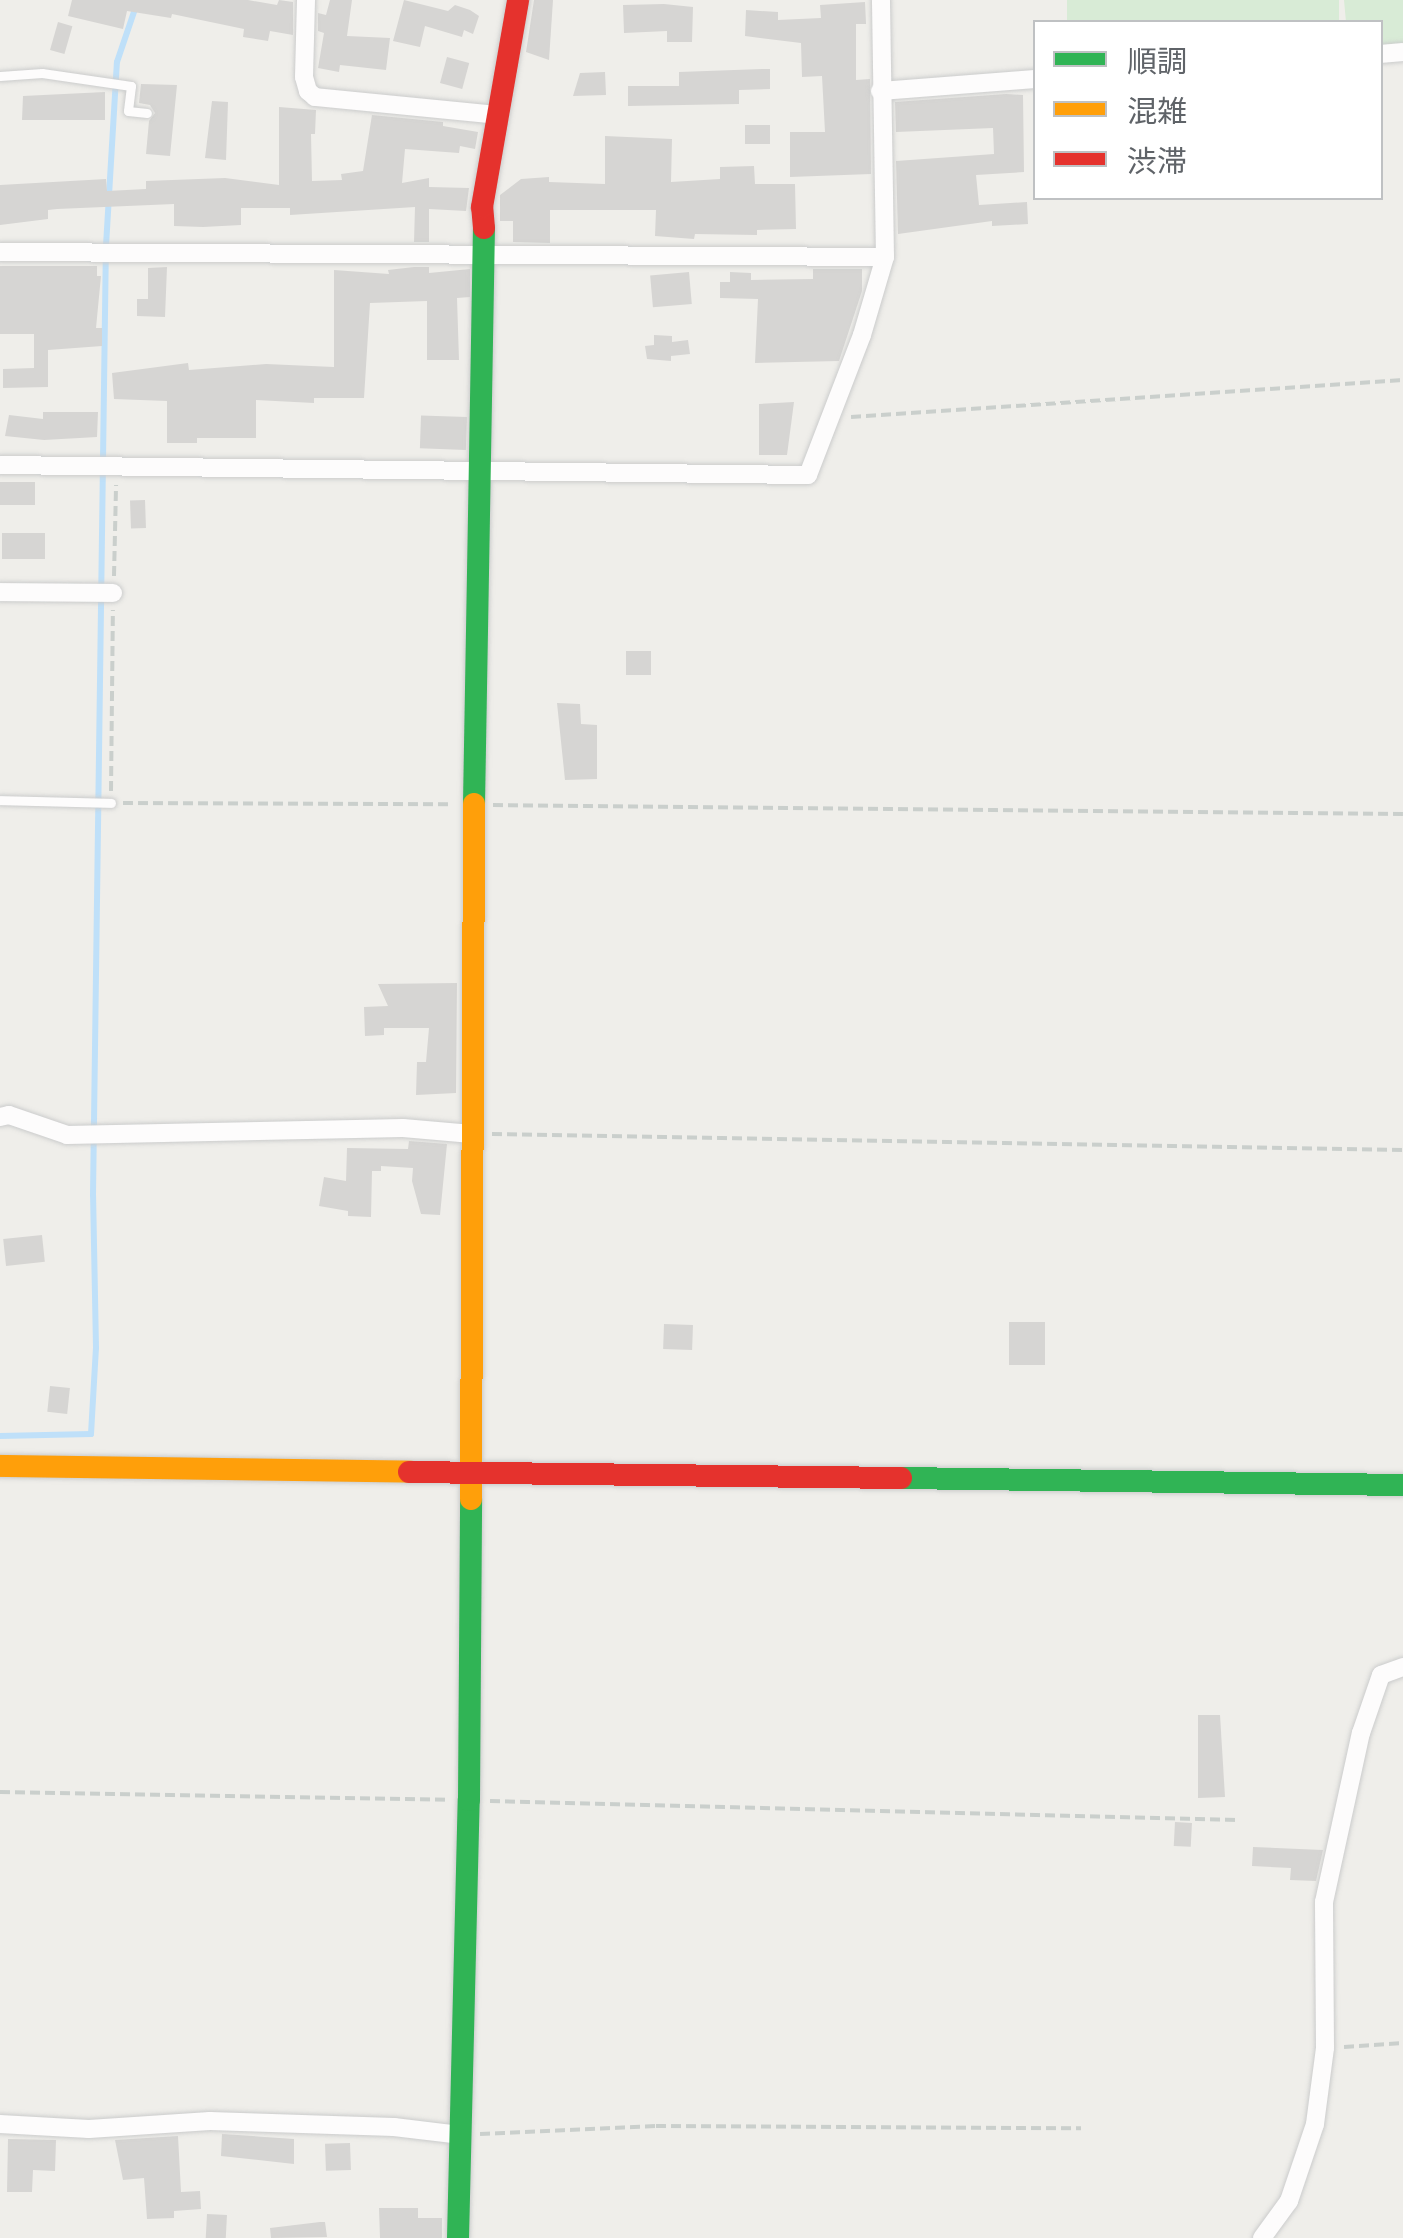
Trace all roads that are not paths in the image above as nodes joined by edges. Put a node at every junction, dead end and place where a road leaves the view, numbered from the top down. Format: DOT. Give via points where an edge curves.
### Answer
graph roads {
  1 [pos="306,0"];
  2 [pos="518,0"];
  3 [pos="881,0"];
  4 [pos="0,76"];
  5 [pos="1033,79"];
  6 [pos="880,90"];
  7 [pos="146,113"];
  8 [pos="498,114"];
  9 [pos="0,252"];
  10 [pos="488,255"];
  11 [pos="885,258"];
  12 [pos="0,465"];
  13 [pos="482,472"];
  14 [pos="0,592"];
  15 [pos="114,593"];
  16 [pos="0,800"];
  17 [pos="111,803"];
  18 [pos="0,1118"];
  19 [pos="472,1134"];
  20 [pos="0,1466"];
  21 [pos="470,1470"];
  22 [pos="1403,1485"];
  23 [pos="1403,1667"];
  24 [pos="0,2124"];
  25 [pos="460,2134"];
  26 [pos="458,2238"];
  27 [pos="1262,2238"];
  1 -- 8 [label="street" via="304,78 315,97"];
  2 -- 8 [label="street"];
  3 -- 6 [label="street"];
  4 -- 7 [label="lane" via="42,73 130,86 128,110"];
  5 -- 6 [label="street"];
  6 -- 11 [label="street"];
  8 -- 10 [label="street" via="482,206"];
  9 -- 10 [label="street"];
  10 -- 11 [label="street"];
  10 -- 13 [label="street"];
  11 -- 13 [label="street" via="808,475"];
  12 -- 13 [label="street"];
  13 -- 19 [label="street"];
  14 -- 15 [label="street"];
  16 -- 17 [label="lane"];
  18 -- 19 [label="street" via="9,1115 66,1135 403,1128"];
  19 -- 21 [label="street"];
  20 -- 21 [label="street"];
  21 -- 22 [label="street"];
  21 -- 25 [label="street"];
  23 -- 27 [label="street" via="1381,1675 1361,1733 1324,1902 1324,2048 1310,2139 1289,2201"];
  24 -- 25 [label="street" via="89,2128 210,2121"];
  25 -- 26 [label="street"];
}
